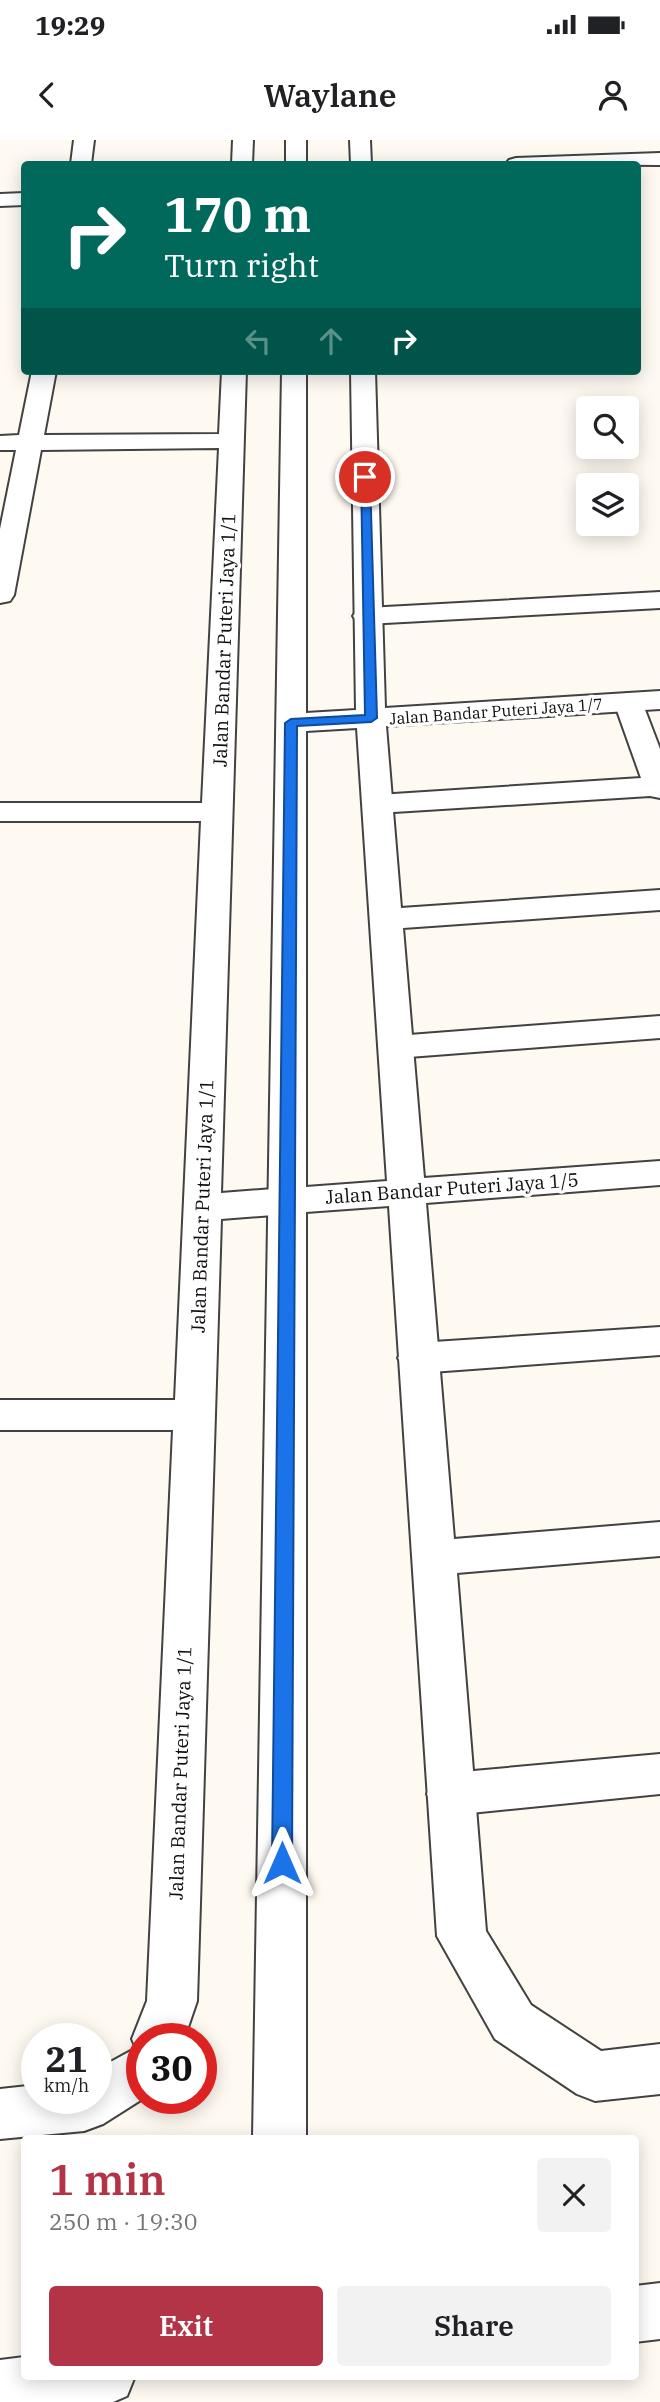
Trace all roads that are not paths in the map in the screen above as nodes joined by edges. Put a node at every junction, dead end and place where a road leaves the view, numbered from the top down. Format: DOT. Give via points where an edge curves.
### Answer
graph roads {
  1 [pos="84,140"];
  2 [pos="243,140"];
  3 [pos="296,140"];
  4 [pos="360,140"];
  5 [pos="660,159"];
  6 [pos="81,161"];
  7 [pos="242,161"];
  8 [pos="296,161"];
  9 [pos="361,161"];
  10 [pos="602,161"];
  11 [pos="0,200"];
  12 [pos="21,200"];
  13 [pos="43,375"];
  14 [pos="234,375"];
  15 [pos="294,375"];
  16 [pos="363,375"];
  17 [pos="231,441"];
  18 [pos="0,443"];
  19 [pos="30,443"];
  20 [pos="0,595"];
  21 [pos="660,600"];
  22 [pos="367,617"];
  23 [pos="660,700"];
  24 [pos="628,702"];
  25 [pos="371,718"];
  26 [pos="291,723"];
  27 [pos="660,787"];
  28 [pos="378,804"];
  29 [pos="0,812"];
  30 [pos="217,812"];
  31 [pos="660,900"];
  32 [pos="386,919"];
  33 [pos="660,1027"];
  34 [pos="396,1047"];
  35 [pos="660,1173"];
  36 [pos="406,1191"];
  37 [pos="287,1201"];
  38 [pos="202,1207"];
  39 [pos="660,1341"];
  40 [pos="418,1358"];
  41 [pos="0,1415"];
  42 [pos="194,1415"];
  43 [pos="660,1539"];
  44 [pos="433,1558"];
  45 [pos="660,1774"];
  46 [pos="451,1794"];
  47 [pos="164,2023"];
  48 [pos="660,2069"];
  49 [pos="126,2081"];
  50 [pos="0,2114"];
  51 [pos="279,2135"];
  52 [pos="660,2311"];
  53 [pos="639,2314"];
  54 [pos="74,2380"];
  55 [pos="0,2389"];
  1 -- 6 [label="street"];
  2 -- 7 [label="street"];
  3 -- 8 [label="street"];
  4 -- 9 [label="street"];
  5 -- 10 [label="street"];
  11 -- 12 [label="street"];
  13 -- 19 [label="street"];
  14 -- 17 [label="street, Jalan Bandar Puteri Jaya 1/1"];
  15 -- 26 [label="street"];
  16 -- 22 [label="street"];
  17 -- 19 [label="street"];
  17 -- 30 [label="street, Jalan Bandar Puteri Jaya 1/1"];
  18 -- 19 [label="street"];
  19 -- 20 [label="street"];
  21 -- 22 [label="street"];
  22 -- 25 [label="street"];
  23 -- 24 [label="street, Jalan Bandar Puteri Jaya 1/7"];
  24 -- 25 [label="street, Jalan Bandar Puteri Jaya 1/7"];
  24 -- 27 [label="street"];
  25 -- 26 [label="street, Jalan Bandar Puteri Jaya 1/7"];
  25 -- 28 [label="street"];
  26 -- 37 [label="street"];
  27 -- 28 [label="street"];
  28 -- 32 [label="street"];
  29 -- 30 [label="street"];
  30 -- 38 [label="street, Jalan Bandar Puteri Jaya 1/1"];
  31 -- 32 [label="street"];
  32 -- 34 [label="street"];
  33 -- 34 [label="street"];
  34 -- 36 [label="street"];
  35 -- 36 [label="street, Jalan Bandar Puteri Jaya 1/5"];
  36 -- 37 [label="street, Jalan Bandar Puteri Jaya 1/5"];
  36 -- 40 [label="street"];
  37 -- 38 [label="street, Jalan Bandar Puteri Jaya 1/5"];
  37 -- 51 [label="street"];
  38 -- 42 [label="street, Jalan Bandar Puteri Jaya 1/1"];
  39 -- 40 [label="street"];
  40 -- 44 [label="street"];
  41 -- 42 [label="street"];
  42 -- 47 [label="street, Jalan Bandar Puteri Jaya 1/1" via="172,2001"];
  43 -- 44 [label="street"];
  44 -- 46 [label="street"];
  45 -- 46 [label="street"];
  46 -- 48 [label="street" via="462,1936 513,2022 594,2076"];
  49 -- 50 [label="street" via="84,2106"];
  52 -- 53 [label="street"];
  54 -- 55 [label="street"];
}
